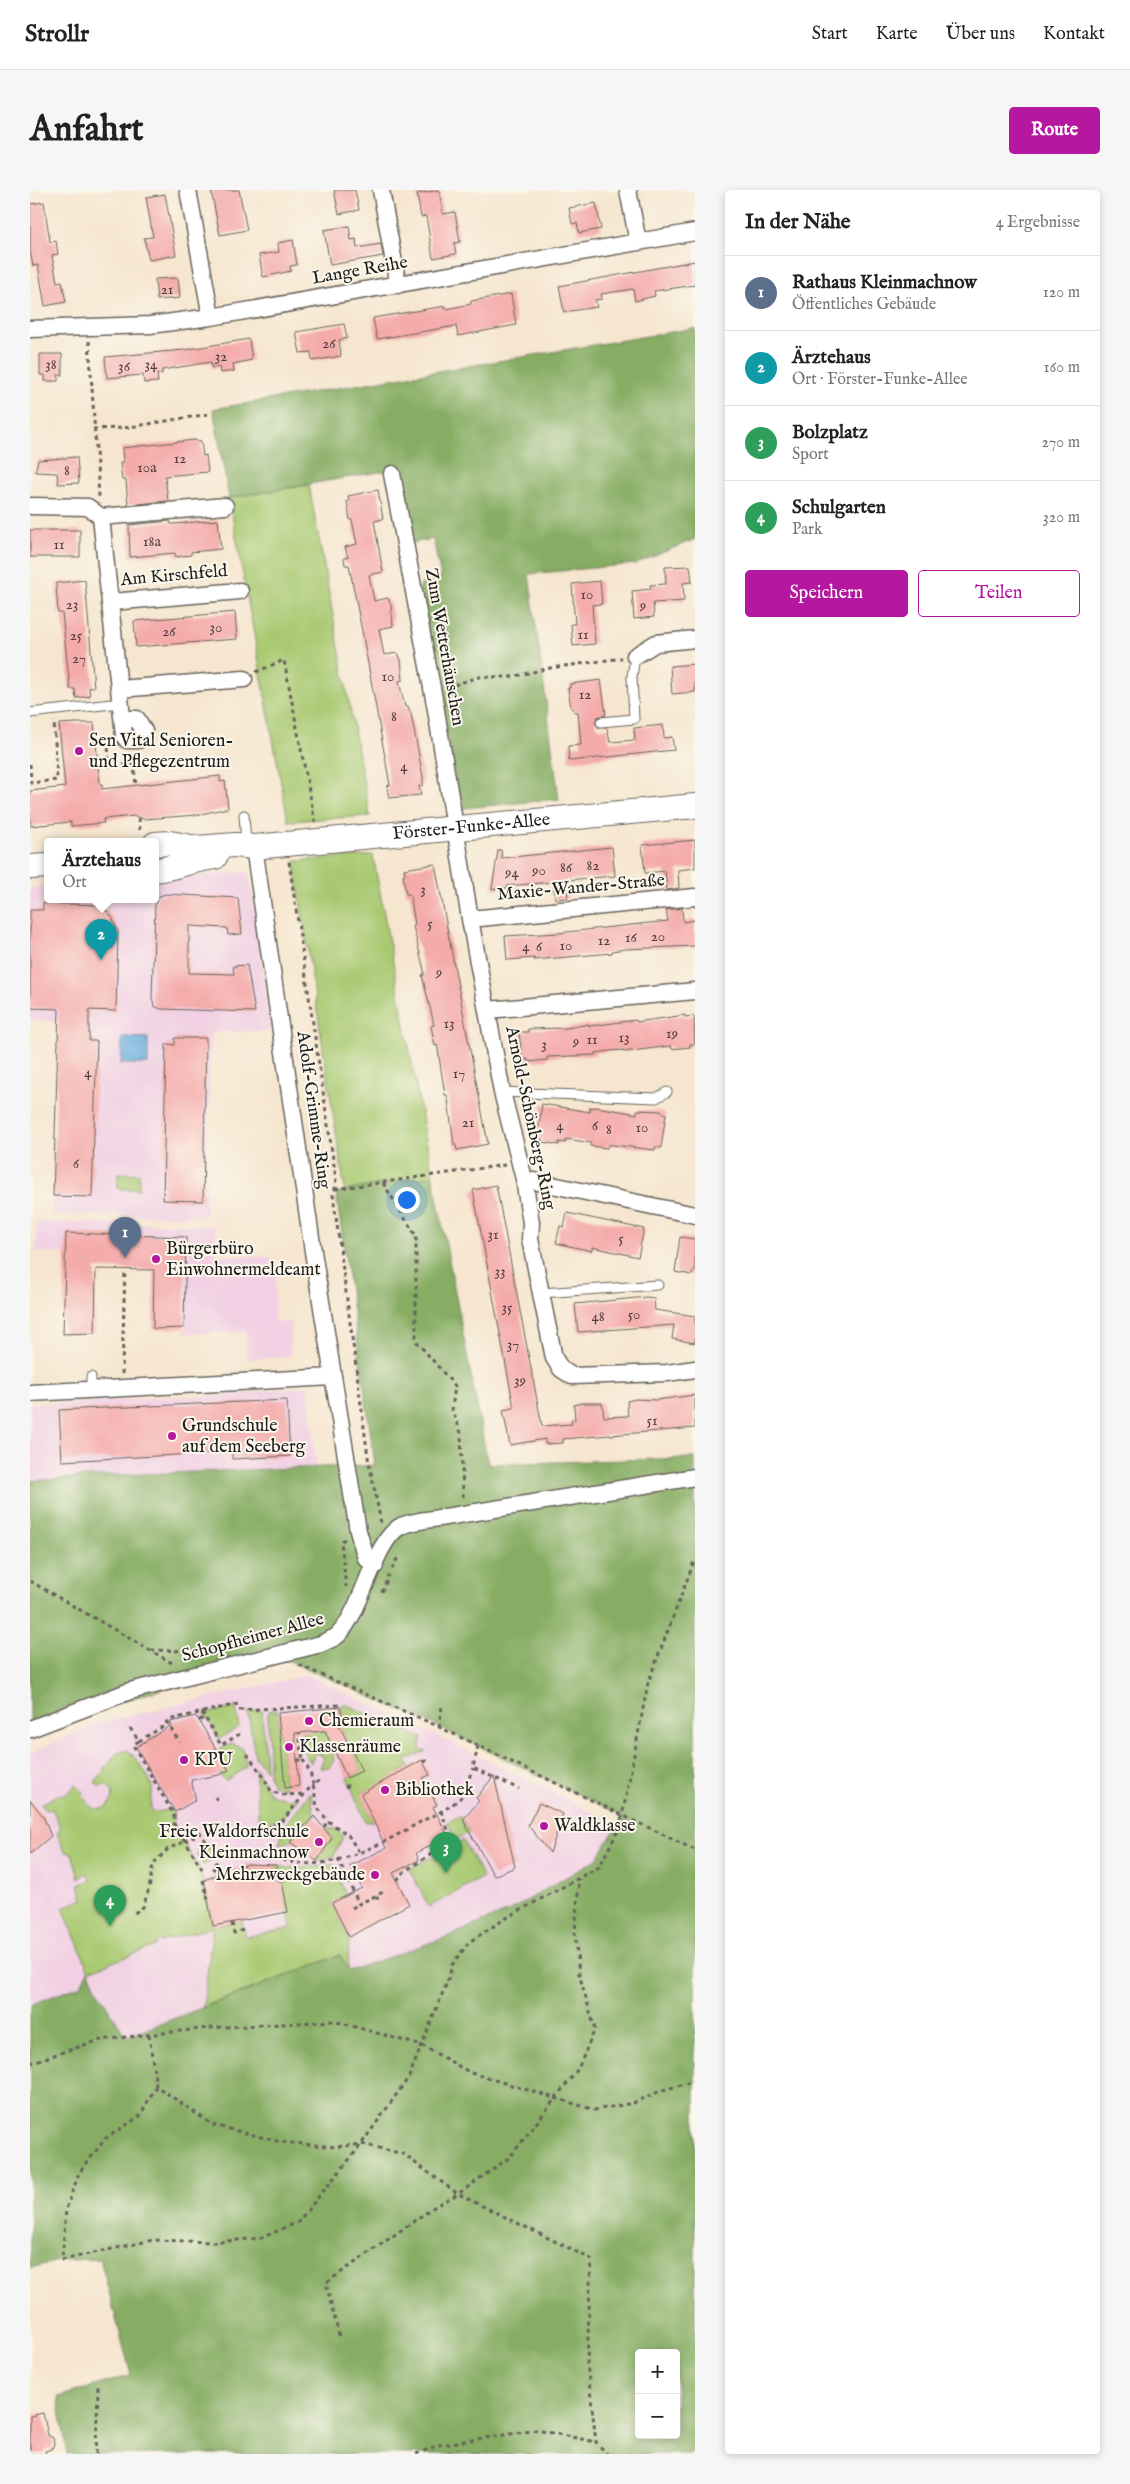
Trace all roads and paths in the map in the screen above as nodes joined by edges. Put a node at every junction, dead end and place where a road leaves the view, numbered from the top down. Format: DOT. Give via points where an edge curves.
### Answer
graph roads {
  1 [pos="188,190"];
  2 [pos="381,190"];
  3 [pos="628,190"];
  4 [pos="695,232"];
  5 [pos="638,242"];
  6 [pos="398,285"];
  7 [pos="211,317"];
  8 [pos="89,328"];
  9 [pos="30,329"];
  10 [pos="209,414"];
  11 [pos="94,429"];
  12 [pos="392,474"];
  13 [pos="30,506"];
  14 [pos="225,506"];
  15 [pos="101,517"];
  16 [pos="240,591"];
  17 [pos="111,602"];
  18 [pos="695,640"];
  19 [pos="635,656"];
  20 [pos="244,678"];
  21 [pos="121,704"];
  22 [pos="435,704"];
  23 [pos="30,713"];
  24 [pos="54,720"];
  25 [pos="62,720"];
  26 [pos="46,721"];
  27 [pos="601,722"];
  28 [pos="107,732"];
  29 [pos="132,742"];
  30 [pos="160,762"];
  31 [pos="30,764"];
  32 [pos="134,764"];
  33 [pos="136,786"];
  34 [pos="695,806"];
  35 [pos="244,814"];
  36 [pos="139,818"];
  37 [pos="315,824"];
  38 [pos="456,828"];
  39 [pos="147,838"];
  40 [pos="159,842"];
  41 [pos="251,848"];
  42 [pos="289,859"];
  43 [pos="44,866"];
  44 [pos="30,867"];
  45 [pos="159,870"];
  46 [pos="695,897"];
  47 [pos="470,918"];
  48 [pos="695,991"];
  49 [pos="488,1010"];
  50 [pos="502,1092"];
  51 [pos="668,1092"];
  52 [pos="521,1163"];
  53 [pos="524,1179"];
  54 [pos="383,1183"];
  55 [pos="335,1189"];
  56 [pos="695,1215"];
  57 [pos="125,1270"];
  58 [pos="658,1285"];
  59 [pos="541,1294"];
  60 [pos="695,1369"];
  61 [pos="333,1378"];
  62 [pos="122,1388"];
  63 [pos="30,1393"];
  64 [pos="695,1477"];
  65 [pos="464,1514"];
  66 [pos="358,1531"];
  67 [pos="392,1535"];
  68 [pos="695,1559"];
  69 [pos="375,1566"];
  70 [pos="30,1581"];
  71 [pos="346,1591"];
  72 [pos="150,1650"];
  73 [pos="223,1650"];
  74 [pos="216,1652"];
  75 [pos="276,1655"];
  76 [pos="199,1656"];
  77 [pos="181,1660"];
  78 [pos="172,1663"];
  79 [pos="165,1664"];
  80 [pos="238,1704"];
  81 [pos="339,1705"];
  82 [pos="442,1706"];
  83 [pos="239,1710"];
  84 [pos="202,1712"];
  85 [pos="205,1718"];
  86 [pos="199,1720"];
  87 [pos="167,1721"];
  88 [pos="439,1727"];
  89 [pos="130,1728"];
  90 [pos="30,1729"];
  91 [pos="243,1732"];
  92 [pos="299,1733"];
  93 [pos="139,1742"];
  94 [pos="179,1742"];
  95 [pos="221,1745"];
  96 [pos="478,1746"];
  97 [pos="215,1747"];
  98 [pos="247,1754"];
  99 [pos="297,1760"];
  100 [pos="303,1760"];
  101 [pos="428,1760"];
  102 [pos="423,1762"];
  103 [pos="473,1768"];
  104 [pos="319,1781"];
  105 [pos="313,1784"];
  106 [pos="350,1785"];
  107 [pos="345,1787"];
  108 [pos="520,1789"];
  109 [pos="305,1794"];
  110 [pos="441,1811"];
  111 [pos="623,1816"];
  112 [pos="328,1821"];
  113 [pos="324,1827"];
  114 [pos="252,1835"];
  115 [pos="185,1841"];
  116 [pos="216,1844"];
  117 [pos="380,1844"];
  118 [pos="384,1849"];
  119 [pos="695,1850"];
  120 [pos="359,1852"];
  121 [pos="275,1857"];
  122 [pos="338,1859"];
  123 [pos="221,1860"];
  124 [pos="202,1869"];
  125 [pos="224,1873"];
  126 [pos="579,1879"];
  127 [pos="203,1880"];
  128 [pos="397,1880"];
  129 [pos="383,1892"];
  130 [pos="376,1896"];
  131 [pos="208,1899"];
  132 [pos="380,1902"];
  133 [pos="359,1904"];
  134 [pos="352,1908"];
  135 [pos="133,1914"];
  136 [pos="232,1923"];
  137 [pos="243,1930"];
  138 [pos="148,2035"];
  139 [pos="423,2046"];
  140 [pos="30,2063"];
  141 [pos="695,2081"];
  142 [pos="156,2086"];
  143 [pos="557,2099"];
  144 [pos="362,2144"];
  145 [pos="458,2194"];
  146 [pos="339,2336"];
  147 [pos="98,2386"];
  148 [pos="596,2442"];
  149 [pos="96,2454"];
  150 [pos="416,2454"];
  151 [pos="607,2454"];
  1 -- 7 [label="street"];
  2 -- 6 [label="street"];
  3 -- 5 [label="street"];
  4 -- 5 [label="street, Lange Reihe"];
  5 -- 6 [label="street, Lange Reihe"];
  6 -- 7 [label="street, Lange Reihe"];
  7 -- 8 [label="street, Lange Reihe"];
  8 -- 9 [label="street, Lange Reihe"];
  8 -- 11 [label="path"];
  10 -- 11 [label="path" via="124,428"];
  11 -- 15 [label="path"];
  12 -- 22 [label="street, Zum Wetterhäuschen"];
  13 -- 15 [label="street" via="88,507"];
  14 -- 15 [label="street"];
  15 -- 17 [label="street, Am Kirschfeld"];
  16 -- 17 [label="street, Am Kirschfeld"];
  17 -- 21 [label="street, Am Kirschfeld"];
  18 -- 19 [label="street" via="656,643"];
  19 -- 22 [label="path" via="511,677 479,677 457,684"];
  19 -- 27 [label="lane" via="632,677 634,719"];
  20 -- 21 [label="street"];
  20 -- 37 [label="path" via="284,660"];
  21 -- 23 [label="lane"];
  21 -- 29 [label="street" via="144,730 142,736"];
  22 -- 38 [label="street, Zum Wetterhäuschen"];
  24 -- 25 [label="path"];
  24 -- 26 [label="path"];
  24 -- 31 [label="path" via="57,780 31,783"];
  28 -- 32 [label="path" via="109,766"];
  29 -- 32 [label="path"];
  30 -- 32 [label="path"];
  32 -- 33 [label="path"];
  34 -- 38 [label="street, Förster-Funke-Allee"];
  35 -- 41 [label="lane"];
  36 -- 39 [label="path"];
  38 -- 41 [label="street, Förster-Funke-Allee"];
  38 -- 47 [label="street, Arnold-Schönberg-Ring"];
  40 -- 41 [label="street, Förster-Funke-Allee" via="197,848 235,845"];
  41 -- 45 [label="street, Förster-Funke-Allee" via="236,855 195,859 174,868"];
  41 -- 61 [label="street, Adolf-Grimme-Ring"];
  42 -- 55 [label="path"];
  43 -- 44 [label="street"];
  46 -- 47 [label="street, Maxie-Wander-Straße"];
  47 -- 49 [label="street, Arnold-Schönberg-Ring"];
  48 -- 49 [label="street"];
  49 -- 50 [label="street, Arnold-Schönberg-Ring"];
  50 -- 51 [label="lane" via="656,1098"];
  50 -- 52 [label="street, Arnold-Schönberg-Ring"];
  52 -- 53 [label="street, Arnold-Schönberg-Ring"];
  52 -- 55 [label="path"];
  53 -- 56 [label="street"];
  53 -- 59 [label="street, Arnold-Schönberg-Ring" via="531,1223 530,1239"];
  54 -- 65 [label="path" via="416,1236 416,1341 455,1386 452,1409 461,1433"];
  55 -- 67 [label="path" via="333,1195 378,1520"];
  57 -- 62 [label="path"];
  58 -- 59 [label="lane"];
  59 -- 60 [label="street, Arnold-Schönberg-Ring" via="554,1358 572,1376"];
  61 -- 62 [label="street" via="153,1382"];
  61 -- 66 [label="street, Adolf-Grimme-Ring"];
  62 -- 63 [label="street" via="91,1384"];
  64 -- 65 [label="street, Schopfheimer Allee"];
  65 -- 67 [label="street, Schopfheimer Allee" via="413,1522 400,1527"];
  66 -- 69 [label="street, Adolf-Grimme-Ring" via="366,1558"];
  66 -- 71 [label="path" via="341,1541"];
  67 -- 69 [label="street, Schopfheimer Allee" via="385,1542"];
  68 -- 111 [label="path" via="648,1683"];
  69 -- 75 [label="street, Schopfheimer Allee" via="349,1622 336,1637"];
  70 -- 72 [label="path"];
  72 -- 74 [label="path"];
  72 -- 78 [label="path"];
  73 -- 74 [label="path"];
  74 -- 76 [label="path"];
  75 -- 88 [label="path"];
  75 -- 90 [label="street, Schopfheimer Allee" via="130,1691"];
  77 -- 78 [label="path"];
  78 -- 79 [label="path"];
  80 -- 84 [label="path"];
  81 -- 83 [label="path"];
  82 -- 88 [label="path"];
  84 -- 85 [label="path"];
  84 -- 87 [label="path"];
  85 -- 86 [label="path"];
  85 -- 95 [label="path"];
  87 -- 93 [label="path"];
  87 -- 94 [label="path"];
  88 -- 96 [label="path"];
  89 -- 93 [label="path"];
  91 -- 95 [label="path"];
  92 -- 100 [label="path"];
  93 -- 115 [label="path" via="133,1745 151,1772"];
  95 -- 97 [label="path"];
  96 -- 103 [label="path"];
  96 -- 111 [label="path"];
  98 -- 109 [label="path" via="270,1791 282,1795"];
  99 -- 100 [label="path"];
  100 -- 105 [label="path"];
  101 -- 102 [label="path"];
  103 -- 108 [label="path"];
  103 -- 110 [label="path" via="460,1797"];
  104 -- 105 [label="path"];
  105 -- 109 [label="path"];
  105 -- 112 [label="path" via="317,1807"];
  106 -- 107 [label="path"];
  109 -- 114 [label="path" via="283,1820"];
  110 -- 117 [label="path"];
  110 -- 128 [label="path" via="452,1841 405,1871"];
  111 -- 119 [label="path"];
  111 -- 126 [label="path" via="599,1867"];
  112 -- 113 [label="path"];
  112 -- 120 [label="path" via="348,1835"];
  115 -- 116 [label="path" via="200,1833 208,1844"];
  115 -- 124 [label="path"];
  115 -- 135 [label="path" via="168,1849 152,1864 143,1907"];
  117 -- 118 [label="path"];
  117 -- 120 [label="path"];
  120 -- 122 [label="path"];
  121 -- 122 [label="path" via="287,1863 314,1864"];
  122 -- 133 [label="path"];
  123 -- 125 [label="path" via="213,1866"];
  126 -- 139 [label="path" via="469,1942 452,1965"];
  126 -- 143 [label="path" via="575,1933 579,1974 595,2029 578,2069"];
  127 -- 131 [label="path"];
  129 -- 130 [label="path"];
  130 -- 132 [label="path"];
  130 -- 133 [label="path"];
  133 -- 134 [label="path"];
  136 -- 137 [label="path" via="234,1932"];
  138 -- 139 [label="path" via="208,2028 334,2022"];
  138 -- 140 [label="path" via="100,2040"];
  138 -- 142 [label="path"];
  139 -- 143 [label="path" via="471,2073"];
  139 -- 144 [label="path" via="409,2077"];
  141 -- 143 [label="path" via="633,2103 595,2110"];
  142 -- 144 [label="path" via="213,2125 281,2142 336,2147"];
  142 -- 144 [label="path" via="140,2116 106,2138 78,2172 66,2209 62,2260 152,2240 215,2242 261,2238 298,2222"];
  143 -- 145 [label="path" via="510,2157"];
  144 -- 145 [label="path" via="403,2154"];
  145 -- 146 [label="path" via="326,2282"];
  145 -- 148 [label="path" via="592,2259 587,2363"];
  147 -- 149 [label="path"];
  148 -- 150 [label="path" via="536,2430 439,2445"];
  148 -- 151 [label="path"];
}
